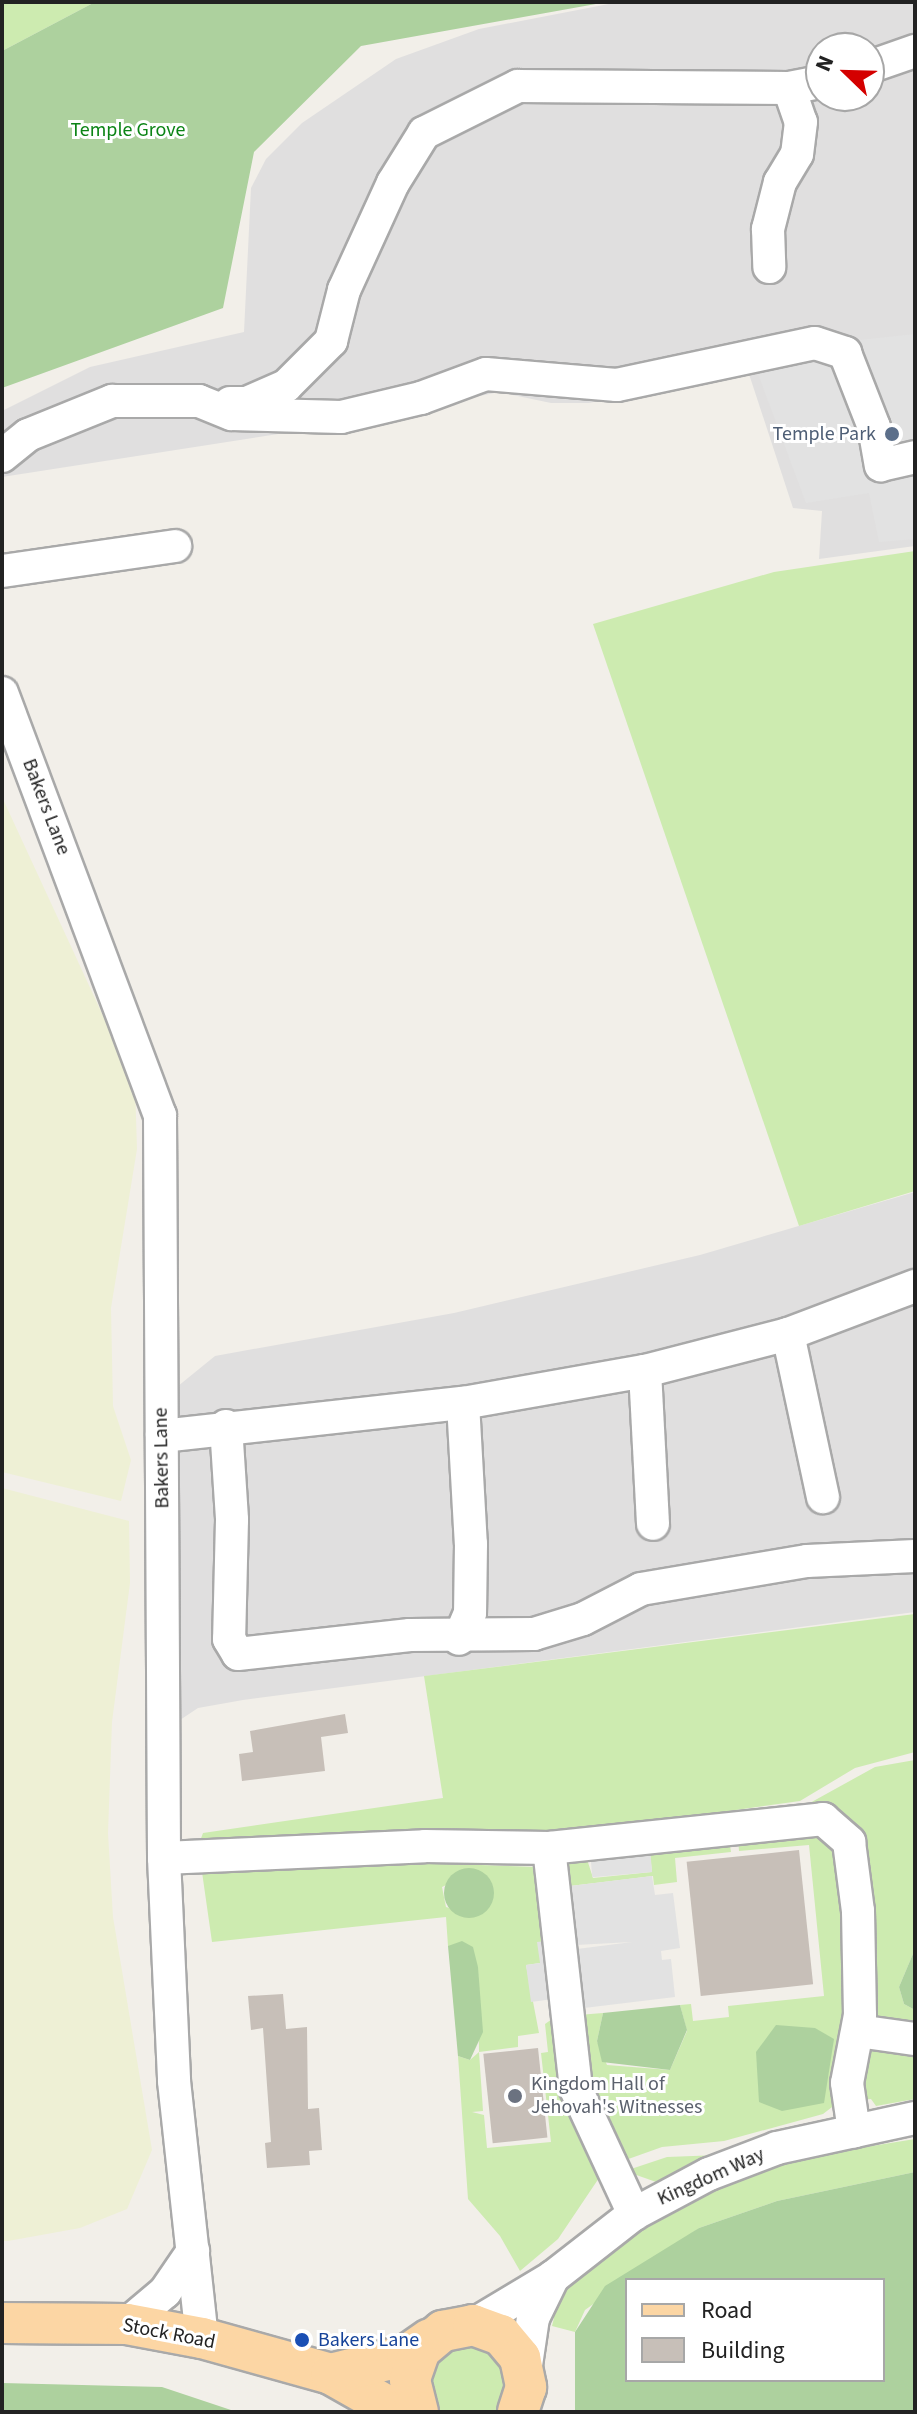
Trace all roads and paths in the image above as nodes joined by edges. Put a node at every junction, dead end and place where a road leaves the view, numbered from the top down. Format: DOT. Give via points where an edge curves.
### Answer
graph roads {
  1 [pos="915,51"];
  2 [pos="885,61"];
  3 [pos="805,85"];
  4 [pos="789,88"];
  5 [pos="769,267"];
  6 [pos="199,401"];
  7 [pos="2,456"];
  8 [pos="915,457"];
  9 [pos="175,546"];
  10 [pos="2,571"];
  11 [pos="2,693"];
  12 [pos="915,1286"];
  13 [pos="788,1334"];
  14 [pos="645,1371"];
  15 [pos="463,1403"];
  16 [pos="226,1426"];
  17 [pos="162,1436"];
  18 [pos="823,1497"];
  19 [pos="653,1524"];
  20 [pos="915,1556"];
  21 [pos="459,1639"];
  22 [pos="549,1848"];
  23 [pos="164,1858"];
  24 [pos="858,2031"];
  25 [pos="915,2039"];
  26 [pos="907,2125"];
  27 [pos="854,2131"];
  28 [pos="634,2214"];
  29 [pos="193,2251"];
  30 [pos="553,2277"];
  31 [pos="2,2323"];
  32 [pos="127,2324"];
  33 [pos="473,2325"];
  34 [pos="202,2338"];
  35 [pos="430,2339"];
  36 [pos="331,2374"];
  37 [pos="526,2396"];
  38 [pos="398,2412"];
  39 [pos="418,2412"];
  1 -- 2 [label="street"];
  3 -- 4 [label="street"];
  4 -- 5 [label="street" via="801,122 797,154 780,182 768,229"];
  4 -- 6 [label="street" via="571,83 518,86 478,104 424,133 393,183 344,290 331,341 286,386 247,403"];
  6 -- 7 [label="street" via="112,401 28,435"];
  6 -- 8 [label="street" via="232,414 341,417 421,398 486,374 617,385 815,343 845,353 874,427 881,465"];
  9 -- 10 [label="street"];
  11 -- 17 [label="street, Bakers Lane" via="160,1115"];
  12 -- 13 [label="street"];
  13 -- 14 [label="street"];
  13 -- 18 [label="street"];
  14 -- 15 [label="street"];
  14 -- 19 [label="street"];
  15 -- 16 [label="street"];
  15 -- 21 [label="street" via="471,1577 470,1613"];
  16 -- 17 [label="street"];
  16 -- 21 [label="street" via="232,1520 229,1639 238,1654 410,1635"];
  17 -- 23 [label="street, Bakers Lane"];
  20 -- 21 [label="street" via="807,1561 641,1589 583,1619 534,1634"];
  22 -- 23 [label="street" via="411,1847"];
  22 -- 24 [label="street" via="813,1818 832,1824 845,1836 852,1857 861,1948"];
  22 -- 28 [label="street" via="576,2089"];
  23 -- 29 [label="street, Bakers Lane" via="174,2081"];
  24 -- 25 [label="street"];
  24 -- 27 [label="street" via="847,2083"];
  26 -- 27 [label="street, Kingdom Way"];
  27 -- 28 [label="street, Kingdom Way" via="741,2162"];
  28 -- 30 [label="street, Kingdom Way"];
  29 -- 32 [label="street" via="165,2292"];
  29 -- 34 [label="street, Bakers Lane"];
  30 -- 33 [label="street, Kingdom Way"];
  30 -- 37 [label="street, Kingdom Way" via="533,2318"];
  31 -- 32 [label="main road, Stock Road"];
  32 -- 34 [label="main road, Stock Road"];
  33 -- 35 [label="main road, Stock Road"];
  33 -- 37 [label="main road" via="501,2335"];
  34 -- 36 [label="main road, Stock Road"];
  35 -- 36 [label="main road, Stock Road" via="407,2355"];
  35 -- 39 [label="main road" via="410,2379"];
  36 -- 38 [label="main road, Stock Road"];
}
